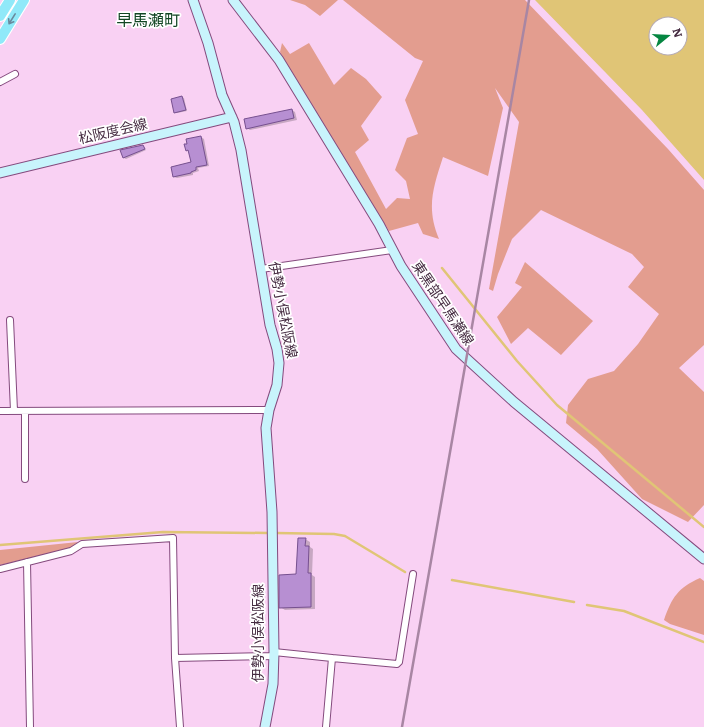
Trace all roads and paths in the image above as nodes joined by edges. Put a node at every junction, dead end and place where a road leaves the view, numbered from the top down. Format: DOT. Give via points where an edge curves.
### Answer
graph roads {
  1 [pos="10,0"];
  2 [pos="24,0"];
  3 [pos="193,0"];
  4 [pos="233,0"];
  5 [pos="0,16"];
  6 [pos="0,39"];
  7 [pos="15,74"];
  8 [pos="0,82"];
  9 [pos="232,117"];
  10 [pos="0,173"];
  11 [pos="392,250"];
  12 [pos="261,269"];
  13 [pos="10,320"];
  14 [pos="268,410"];
  15 [pos="0,411"];
  16 [pos="14,411"];
  17 [pos="25,411"];
  18 [pos="25,479"];
  19 [pos="704,559"];
  20 [pos="27,562"];
  21 [pos="0,568"];
  22 [pos="412,574"];
  23 [pos="274,654"];
  24 [pos="175,658"];
  25 [pos="332,658"];
  26 [pos="30,727"];
  27 [pos="180,727"];
  28 [pos="265,727"];
  29 [pos="326,727"];
  1 -- 5 [label="main road"];
  2 -- 6 [label="main road, one-way"];
  3 -- 9 [label="main road, 伊勢小俣松阪線" via="222,95"];
  4 -- 11 [label="main road, 東黒部早馬瀬線" via="279,60 379,224"];
  7 -- 8 [label="street"];
  9 -- 10 [label="main road, 松阪度会線"];
  9 -- 12 [label="main road, 伊勢小俣松阪線" via="244,164"];
  11 -- 12 [label="street"];
  11 -- 19 [label="main road, 東黒部早馬瀬線" via="442,329 466,361"];
  12 -- 14 [label="main road, 伊勢小俣松阪線" via="279,363 277,385"];
  13 -- 16 [label="street"];
  14 -- 17 [label="street"];
  14 -- 23 [label="main road, 伊勢小俣松阪線" via="266,439 272,512"];
  15 -- 16 [label="street"];
  16 -- 17 [label="street"];
  17 -- 18 [label="street"];
  20 -- 21 [label="street"];
  20 -- 24 [label="street" via="71,551 82,544 173,538"];
  20 -- 26 [label="street"];
  22 -- 25 [label="street" via="399,662 397,664"];
  23 -- 24 [label="street"];
  23 -- 25 [label="street"];
  23 -- 28 [label="main road, 伊勢小俣松阪線" via="273,684"];
  24 -- 27 [label="street"];
  25 -- 29 [label="street"];
}
